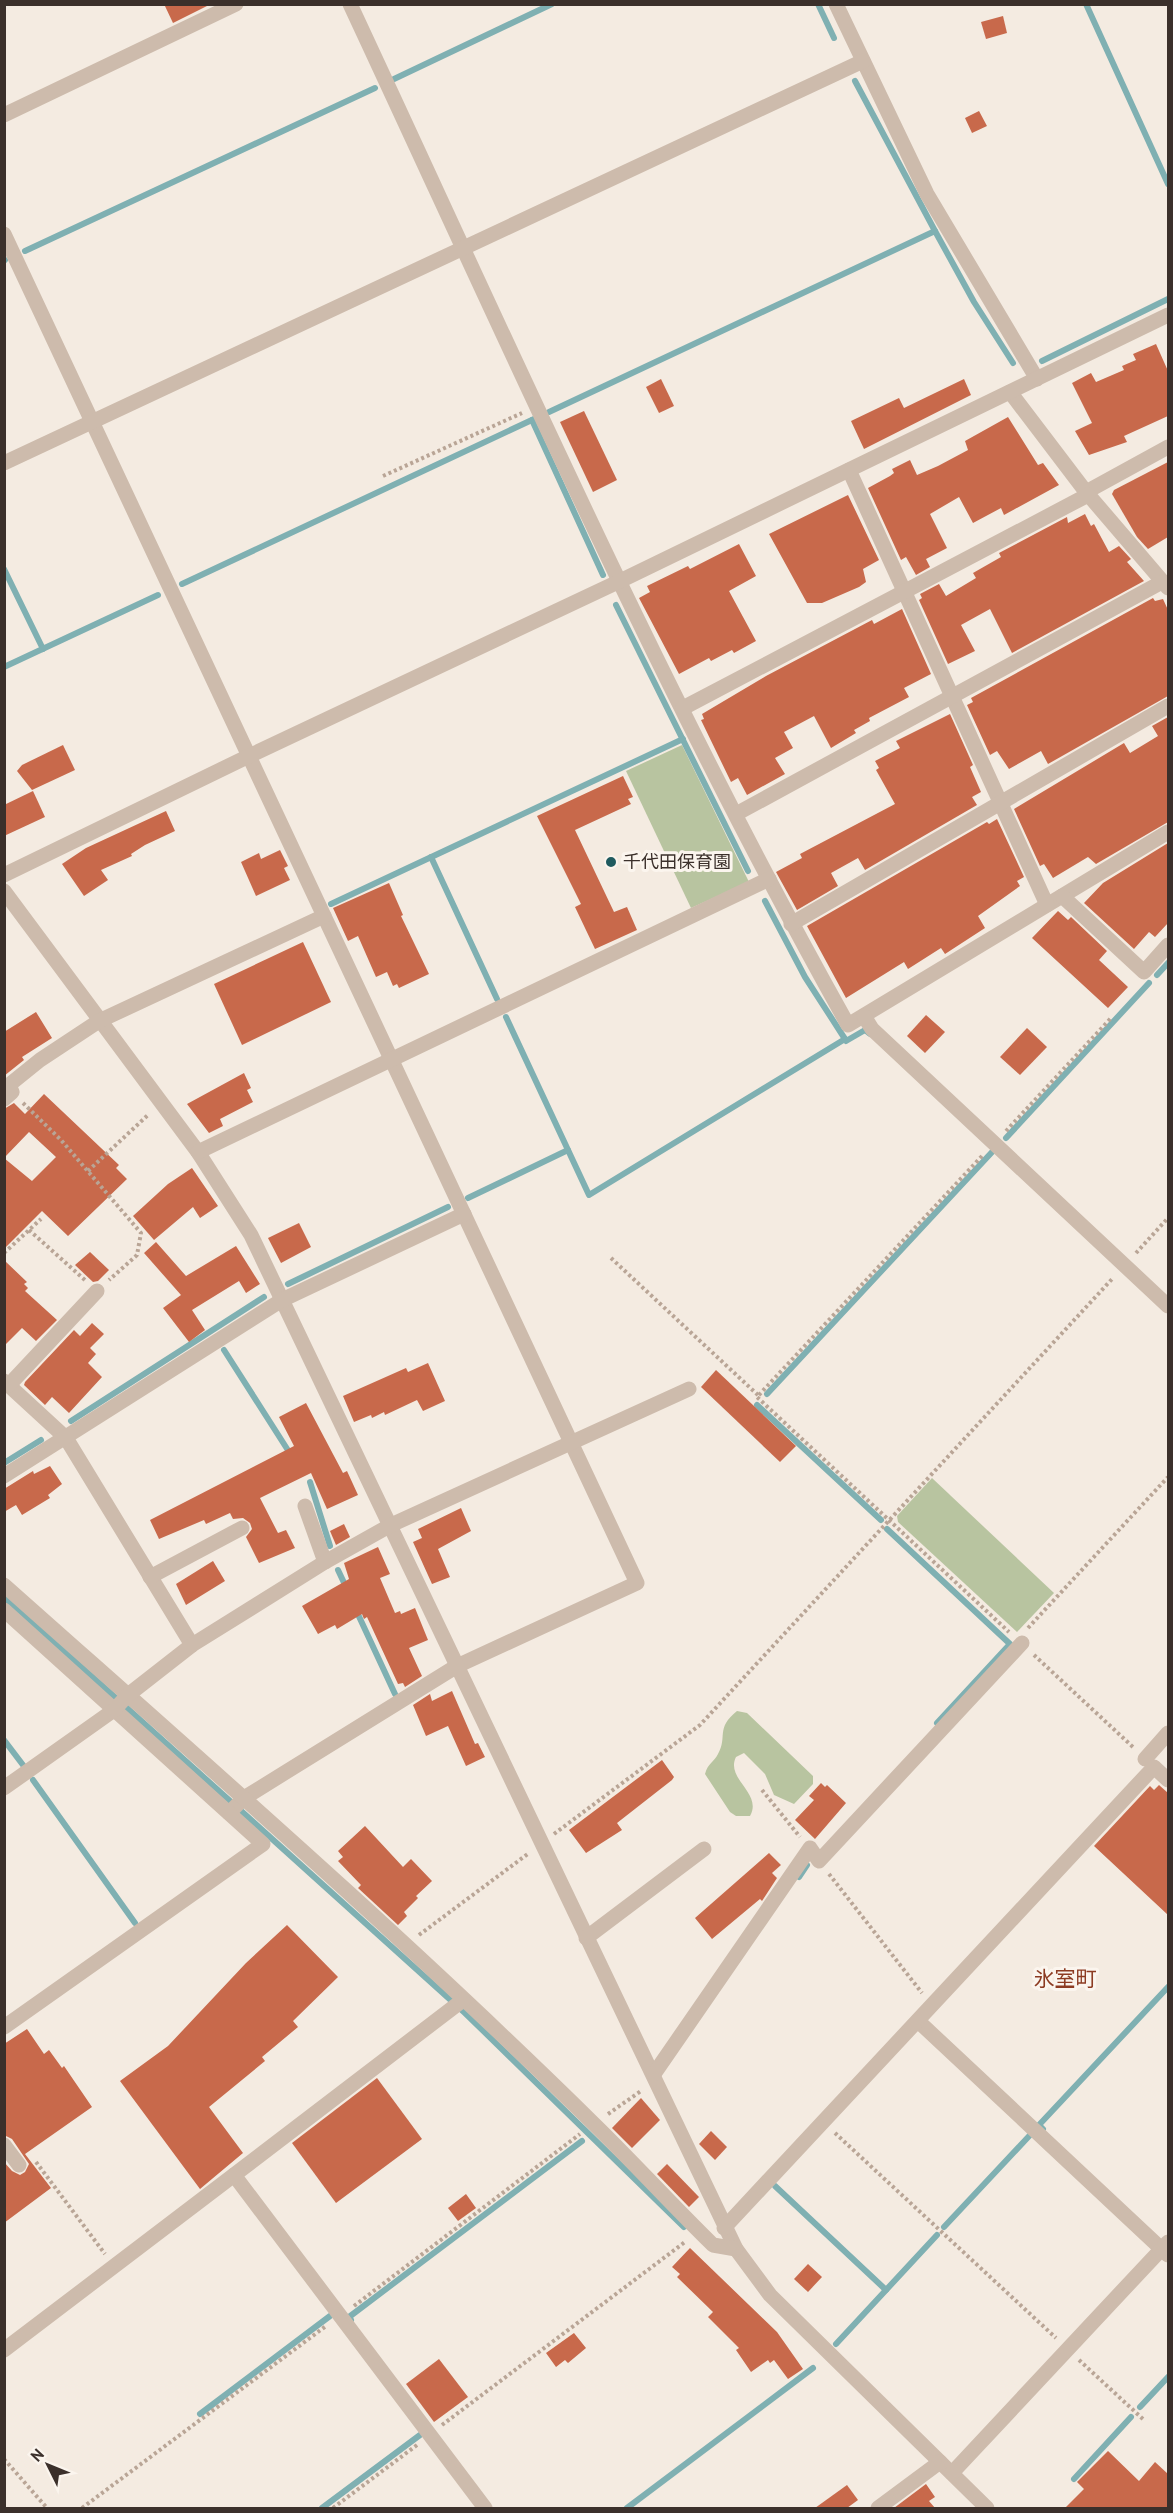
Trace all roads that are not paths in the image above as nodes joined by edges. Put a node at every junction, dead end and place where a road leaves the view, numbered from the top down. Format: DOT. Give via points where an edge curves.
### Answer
graph roads {
  1 [pos="236,4"];
  2 [pos="350,4"];
  3 [pos="836,4"];
  4 [pos="863,61"];
  5 [pos="4,115"];
  6 [pos="4,234"];
  7 [pos="463,247"];
  8 [pos="1168,315"];
  9 [pos="1036,379"];
  10 [pos="1010,392"];
  11 [pos="92,420"];
  12 [pos="1168,447"];
  13 [pos="4,463"];
  14 [pos="849,470"];
  15 [pos="1087,494"];
  16 [pos="1164,579"];
  17 [pos="620,581"];
  18 [pos="904,591"];
  19 [pos="952,697"];
  20 [pos="1168,706"];
  21 [pos="683,708"];
  22 [pos="249,756"];
  23 [pos="1000,803"];
  24 [pos="736,814"];
  25 [pos="1168,832"];
  26 [pos="4,875"];
  27 [pos="769,879"];
  28 [pos="4,891"];
  29 [pos="1062,896"];
  30 [pos="1047,905"];
  31 [pos="324,916"];
  32 [pos="791,924"];
  33 [pos="1168,945"];
  34 [pos="864,1016"];
  35 [pos="99,1022"];
  36 [pos="392,1058"];
  37 [pos="8,1095"];
  38 [pos="198,1152"];
  39 [pos="464,1214"];
  40 [pos="97,1291"];
  41 [pos="282,1300"];
  42 [pos="1168,1306"];
  43 [pos="7,1383"];
  44 [pos="689,1389"];
  45 [pos="66,1438"];
  46 [pos="571,1443"];
  47 [pos="4,1476"];
  48 [pos="305,1506"];
  49 [pos="391,1525"];
  50 [pos="242,1528"];
  51 [pos="325,1562"];
  52 [pos="150,1577"];
  53 [pos="4,1585"];
  54 [pos="4,1610"];
  55 [pos="1019,1641"];
  56 [pos="192,1645"];
  57 [pos="457,1666"];
  58 [pos="121,1702"];
  59 [pos="1168,1733"];
  60 [pos="1145,1759"];
  61 [pos="1168,1780"];
  62 [pos="4,1788"];
  63 [pos="237,1806"];
  64 [pos="704,1850"];
  65 [pos="586,1938"];
  66 [pos="459,2003"];
  67 [pos="918,2020"];
  68 [pos="4,2027"];
  69 [pos="655,2077"];
  70 [pos="4,2145"];
  71 [pos="19,2165"];
  72 [pos="234,2175"];
  73 [pos="724,2228"];
  74 [pos="736,2249"];
  75 [pos="1166,2249"];
  76 [pos="4,2350"];
  77 [pos="940,2462"];
  78 [pos="952,2473"];
  79 [pos="485,2508"];
  80 [pos="878,2508"];
  81 [pos="987,2508"];
  1 -- 5 [label="street"];
  2 -- 7 [label="street"];
  3 -- 4 [label="street"];
  4 -- 7 [label="street"];
  4 -- 9 [label="street" via="927,194"];
  6 -- 11 [label="street"];
  7 -- 11 [label="street"];
  7 -- 17 [label="street"];
  8 -- 9 [label="street"];
  9 -- 10 [label="street"];
  10 -- 14 [label="street"];
  10 -- 15 [label="street"];
  11 -- 13 [label="street"];
  11 -- 22 [label="street"];
  12 -- 15 [label="street"];
  14 -- 17 [label="street"];
  14 -- 18 [label="street"];
  15 -- 16 [label="street"];
  15 -- 18 [label="street"];
  16 -- 19 [label="street"];
  17 -- 21 [label="street"];
  17 -- 22 [label="street"];
  18 -- 19 [label="street"];
  18 -- 21 [label="street"];
  19 -- 23 [label="street"];
  19 -- 24 [label="street"];
  20 -- 23 [label="street"];
  21 -- 24 [label="street"];
  22 -- 26 [label="street"];
  22 -- 31 [label="street"];
  23 -- 30 [label="street"];
  23 -- 32 [label="street"];
  24 -- 27 [label="street"];
  25 -- 29 [label="street"];
  27 -- 32 [label="street"];
  27 -- 36 [label="street"];
  28 -- 35 [label="street"];
  29 -- 30 [label="street"];
  29 -- 33 [label="street" via="1144,972"];
  30 -- 34 [label="street"];
  31 -- 35 [label="street"];
  31 -- 36 [label="street"];
  32 -- 34 [label="street" via="848,1025"];
  34 -- 42 [label="street" via="872,1029"];
  35 -- 37 [label="street" via="40,1060 9,1085"];
  35 -- 38 [label="street"];
  36 -- 38 [label="street"];
  36 -- 39 [label="street"];
  38 -- 41 [label="street" via="251,1235"];
  39 -- 41 [label="street"];
  39 -- 46 [label="street"];
  40 -- 43 [label="street"];
  41 -- 45 [label="street"];
  41 -- 49 [label="street"];
  43 -- 45 [label="street"];
  44 -- 46 [label="street"];
  45 -- 47 [label="street"];
  45 -- 52 [label="street"];
  46 -- 49 [label="street"];
  46 -- 57 [label="street" via="637,1583"];
  48 -- 51 [label="street"];
  49 -- 51 [label="street"];
  49 -- 57 [label="street"];
  50 -- 52 [label="street"];
  51 -- 56 [label="street"];
  52 -- 56 [label="street"];
  53 -- 58 [label="street"];
  54 -- 58 [label="street"];
  55 -- 69 [label="street" via="815,1855"];
  56 -- 58 [label="street"];
  57 -- 63 [label="street"];
  57 -- 65 [label="street"];
  58 -- 62 [label="street"];
  58 -- 63 [label="street"];
  59 -- 60 [label="street"];
  61 -- 67 [label="street" via="1154,1767"];
  63 -- 66 [label="street" via="404,1946"];
  63 -- 68 [label="street" via="263,1845"];
  64 -- 65 [label="street"];
  65 -- 69 [label="street"];
  66 -- 72 [label="street"];
  66 -- 74 [label="street" via="594,2124 713,2245"];
  67 -- 73 [label="street"];
  67 -- 75 [label="street"];
  69 -- 73 [label="street"];
  70 -- 71 [label="street"];
  72 -- 76 [label="street"];
  72 -- 79 [label="street"];
  73 -- 74 [label="street"];
  74 -- 77 [label="street" via="770,2295"];
  75 -- 78 [label="street"];
  77 -- 78 [label="street"];
  77 -- 80 [label="street"];
  78 -- 81 [label="street"];
}
